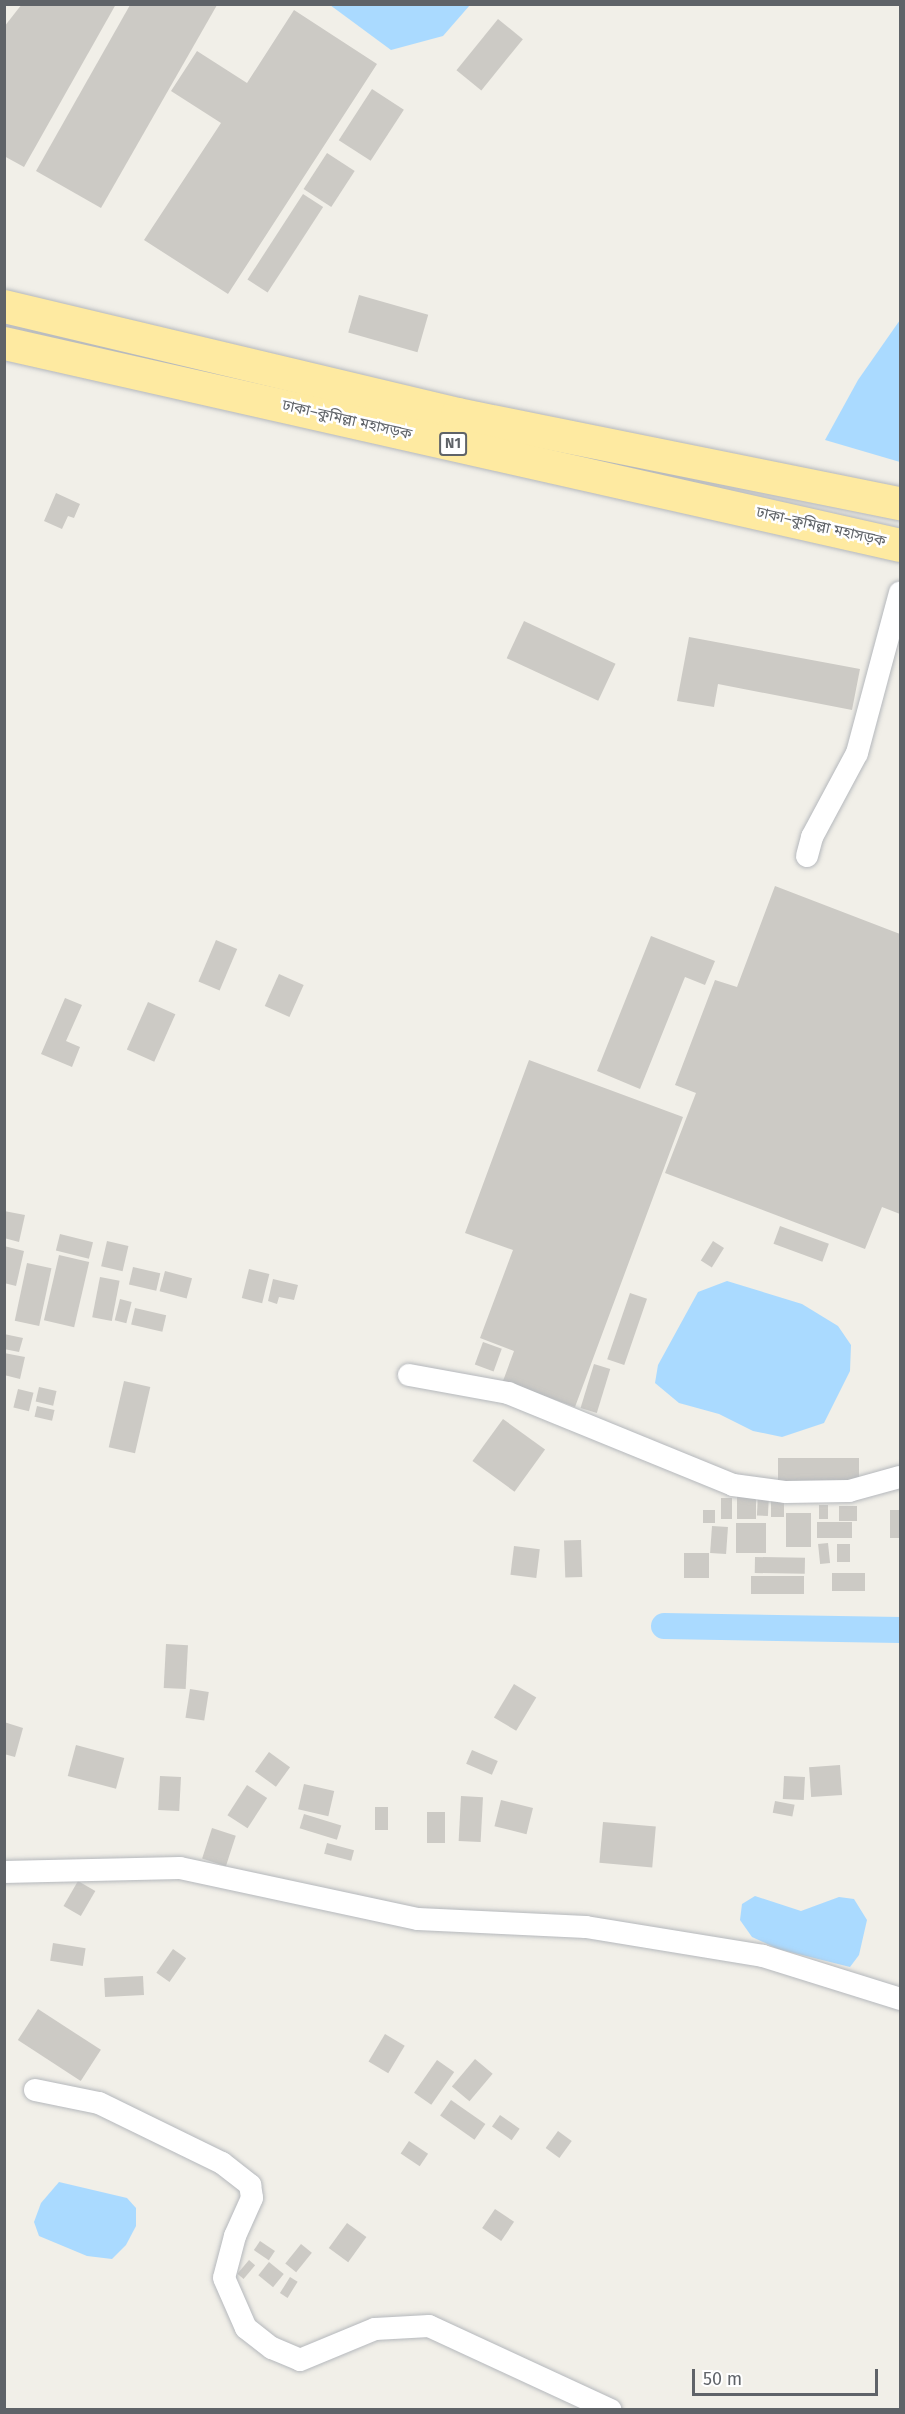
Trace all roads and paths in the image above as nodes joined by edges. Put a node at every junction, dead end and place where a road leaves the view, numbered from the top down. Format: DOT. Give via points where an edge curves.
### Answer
graph roads {
  1 [pos="4,306"];
  2 [pos="4,343"];
  3 [pos="900,503"];
  4 [pos="900,545"];
  5 [pos="900,593"];
  6 [pos="807,856"];
  7 [pos="409,1375"];
  8 [pos="900,1478"];
  9 [pos="4,1872"];
  10 [pos="900,1999"];
  11 [pos="35,2090"];
  12 [pos="611,2409"];
  1 -- 3 [label="highway, ঢাকা–কুমিল্লা মহাসড়ক / N1" via="457,414"];
  2 -- 4 [label="highway, ঢাকা–কুমিল্লা মহাসড়ক / N1"];
  5 -- 6 [label="street" via="857,753 812,837"];
  7 -- 8 [label="street" via="508,1393 734,1485 785,1492 849,1491"];
  9 -- 10 [label="street" via="180,1868 418,1919 586,1927 762,1956"];
  11 -- 12 [label="street" via="99,2103 222,2163 250,2185 252,2198 235,2236 224,2278 246,2328 272,2348 300,2360 375,2329 429,2326"];
}
